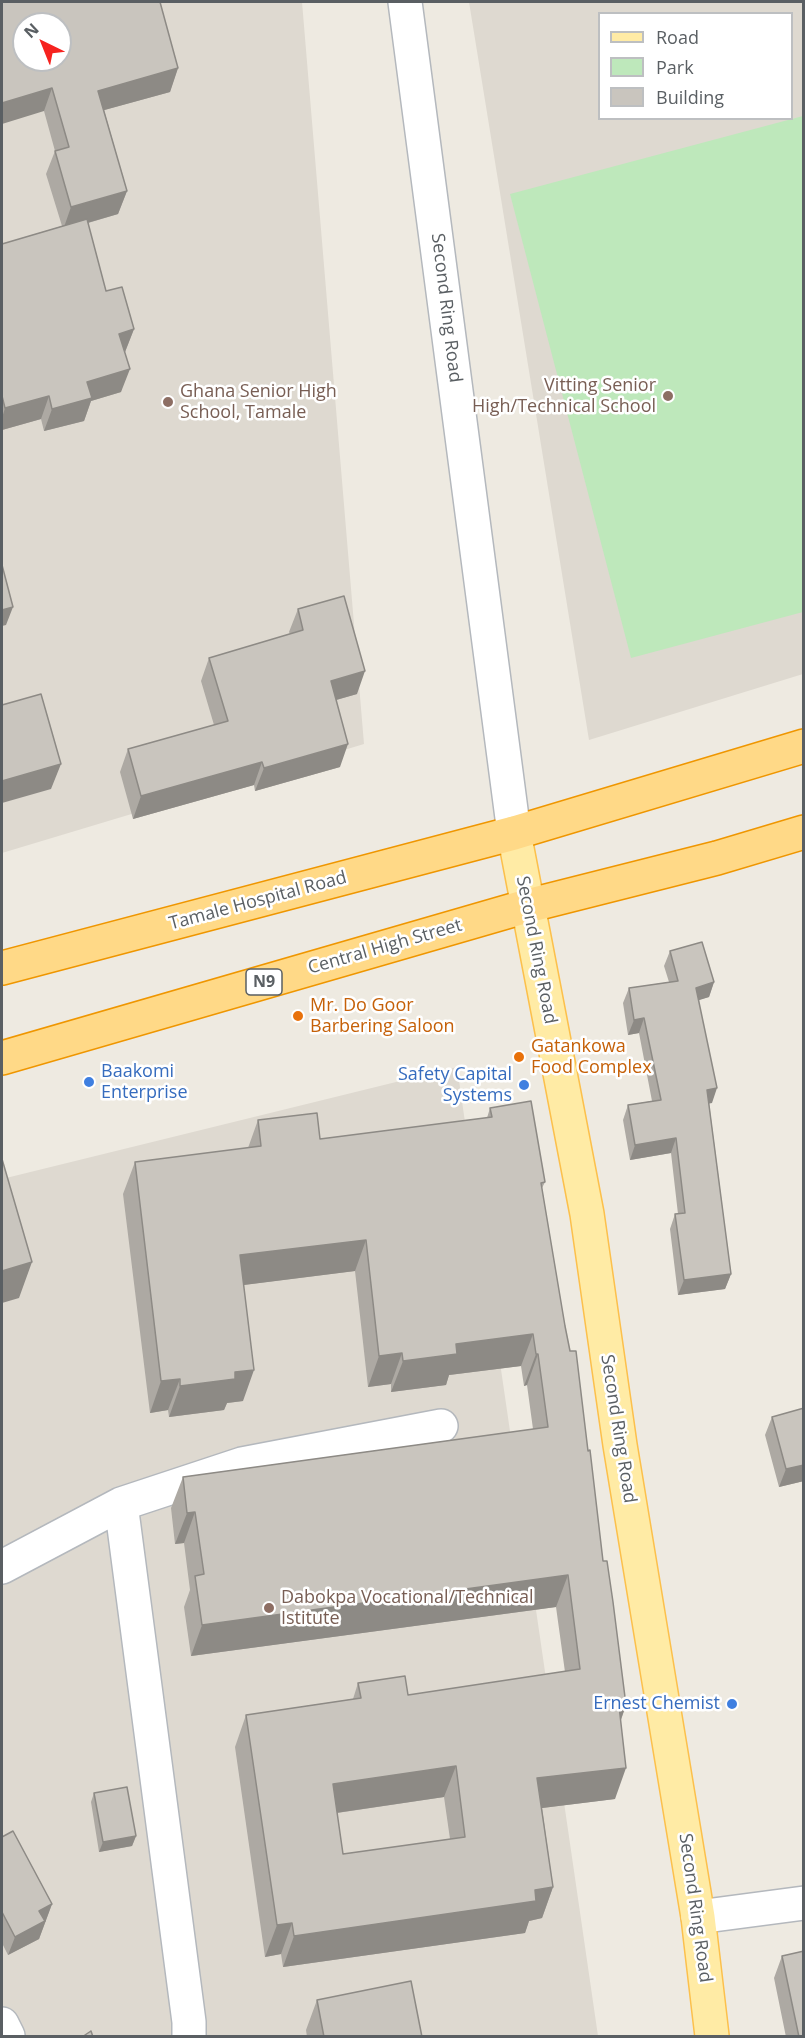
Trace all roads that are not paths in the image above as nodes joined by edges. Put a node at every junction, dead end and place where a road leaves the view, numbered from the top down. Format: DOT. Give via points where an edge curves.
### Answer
graph roads {
  1 [pos="405,2"];
  2 [pos="804,746"];
  3 [pos="804,831"];
  4 [pos="514,833"];
  5 [pos="527,906"];
  6 [pos="2,968"];
  7 [pos="2,1058"];
  8 [pos="441,1426"];
  9 [pos="121,1504"];
  10 [pos="2,1568"];
  11 [pos="804,1903"];
  12 [pos="698,1917"];
  13 [pos="2,2024"];
  14 [pos="8,2037"];
  15 [pos="189,2037"];
  16 [pos="712,2037"];
  1 -- 4 [label="street, Second Ring Road"];
  2 -- 4 [label="highway, Tamale Hospital Road"];
  3 -- 5 [label="highway, N9" via="717,858"];
  4 -- 5 [label="main road, Second Ring Road"];
  4 -- 6 [label="highway, Tamale Hospital Road"];
  5 -- 7 [label="highway, Central High Street / N9"];
  5 -- 12 [label="main road, Second Ring Road" via="587,1214 620,1445"];
  8 -- 9 [label="street" via="242,1464"];
  9 -- 10 [label="street"];
  9 -- 15 [label="street"];
  11 -- 12 [label="street"];
  12 -- 16 [label="main road, Second Ring Road"];
  13 -- 14 [label="street"];
}
